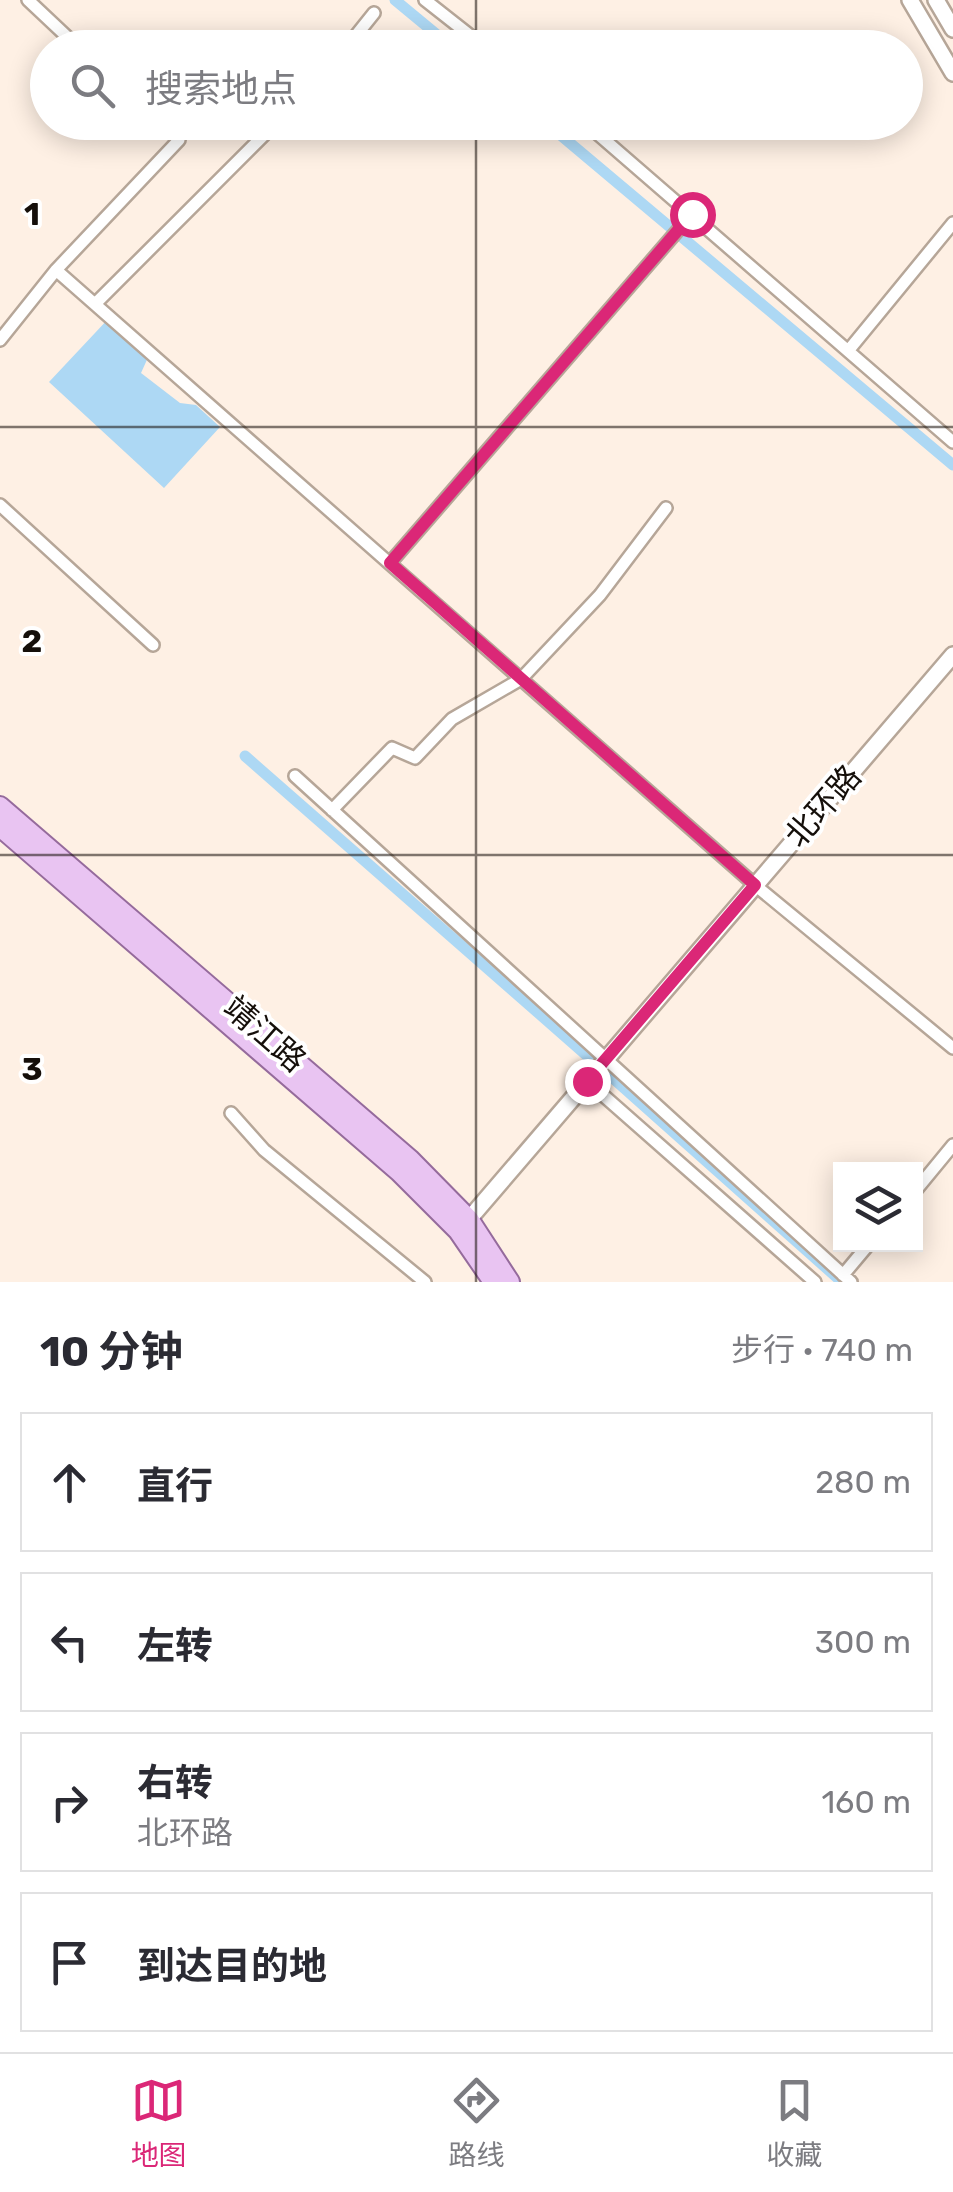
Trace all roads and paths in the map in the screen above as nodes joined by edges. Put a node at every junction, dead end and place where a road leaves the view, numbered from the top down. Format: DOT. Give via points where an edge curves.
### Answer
graph roads {
  1 [pos="28,0"];
  2 [pos="424,0"];
  3 [pos="910,0"];
  4 [pos="936,0"];
  5 [pos="374,13"];
  6 [pos="953,29"];
  7 [pos="60,30"];
  8 [pos="360,30"];
  9 [pos="463,30"];
  10 [pos="953,73"];
  11 [pos="180,140"];
  12 [pos="259,140"];
  13 [pos="605,140"];
  14 [pos="692,215"];
  15 [pos="953,224"];
  16 [pos="56,270"];
  17 [pos="95,304"];
  18 [pos="0,340"];
  19 [pos="848,351"];
  20 [pos="953,442"];
  21 [pos="0,505"];
  22 [pos="666,508"];
  23 [pos="390,563"];
  24 [pos="153,645"];
  25 [pos="953,654"];
  26 [pos="521,679"];
  27 [pos="294,776"];
  28 [pos="0,806"];
  29 [pos="332,810"];
  30 [pos="0,827"];
  31 [pos="755,885"];
  32 [pos="953,1048"];
  33 [pos="607,1058"];
  34 [pos="587,1081"];
  35 [pos="231,1113"];
  36 [pos="953,1146"];
  37 [pos="923,1182"];
  38 [pos="464,1225"];
  39 [pos="864,1252"];
  40 [pos="847,1279"];
  41 [pos="425,1282"];
  42 [pos="493,1282"];
  43 [pos="510,1282"];
  44 [pos="816,1282"];
  1 -- 7 [label="street"];
  2 -- 9 [label="street"];
  3 -- 10 [label="main road"];
  4 -- 6 [label="main road"];
  5 -- 8 [label="street"];
  11 -- 16 [label="street"];
  12 -- 17 [label="street"];
  13 -- 14 [label="street"];
  14 -- 19 [label="street"];
  14 -- 23 [label="street"];
  15 -- 19 [label="street"];
  16 -- 17 [label="street"];
  16 -- 18 [label="street"];
  17 -- 23 [label="street"];
  19 -- 20 [label="street"];
  21 -- 24 [label="street"];
  22 -- 26 [label="street" via="600,595"];
  23 -- 26 [label="street"];
  25 -- 31 [label="main road, 北环路"];
  26 -- 29 [label="street" via="452,719 416,758 392,748"];
  26 -- 31 [label="street"];
  27 -- 29 [label="street"];
  28 -- 38 [label="main road, 靖江路" via="410,1159"];
  29 -- 33 [label="street"];
  30 -- 38 [label="main road, 靖江路"];
  31 -- 32 [label="street"];
  31 -- 33 [label="main road, 北环路"];
  33 -- 34 [label="main road, 北环路"];
  33 -- 40 [label="street"];
  34 -- 38 [label="main road, 北环路"];
  34 -- 44 [label="street"];
  35 -- 41 [label="street" via="264,1150"];
  36 -- 37 [label="street"];
  38 -- 42 [label="main road, 靖江路"];
  38 -- 43 [label="main road, 靖江路"];
  39 -- 40 [label="street"];
}
